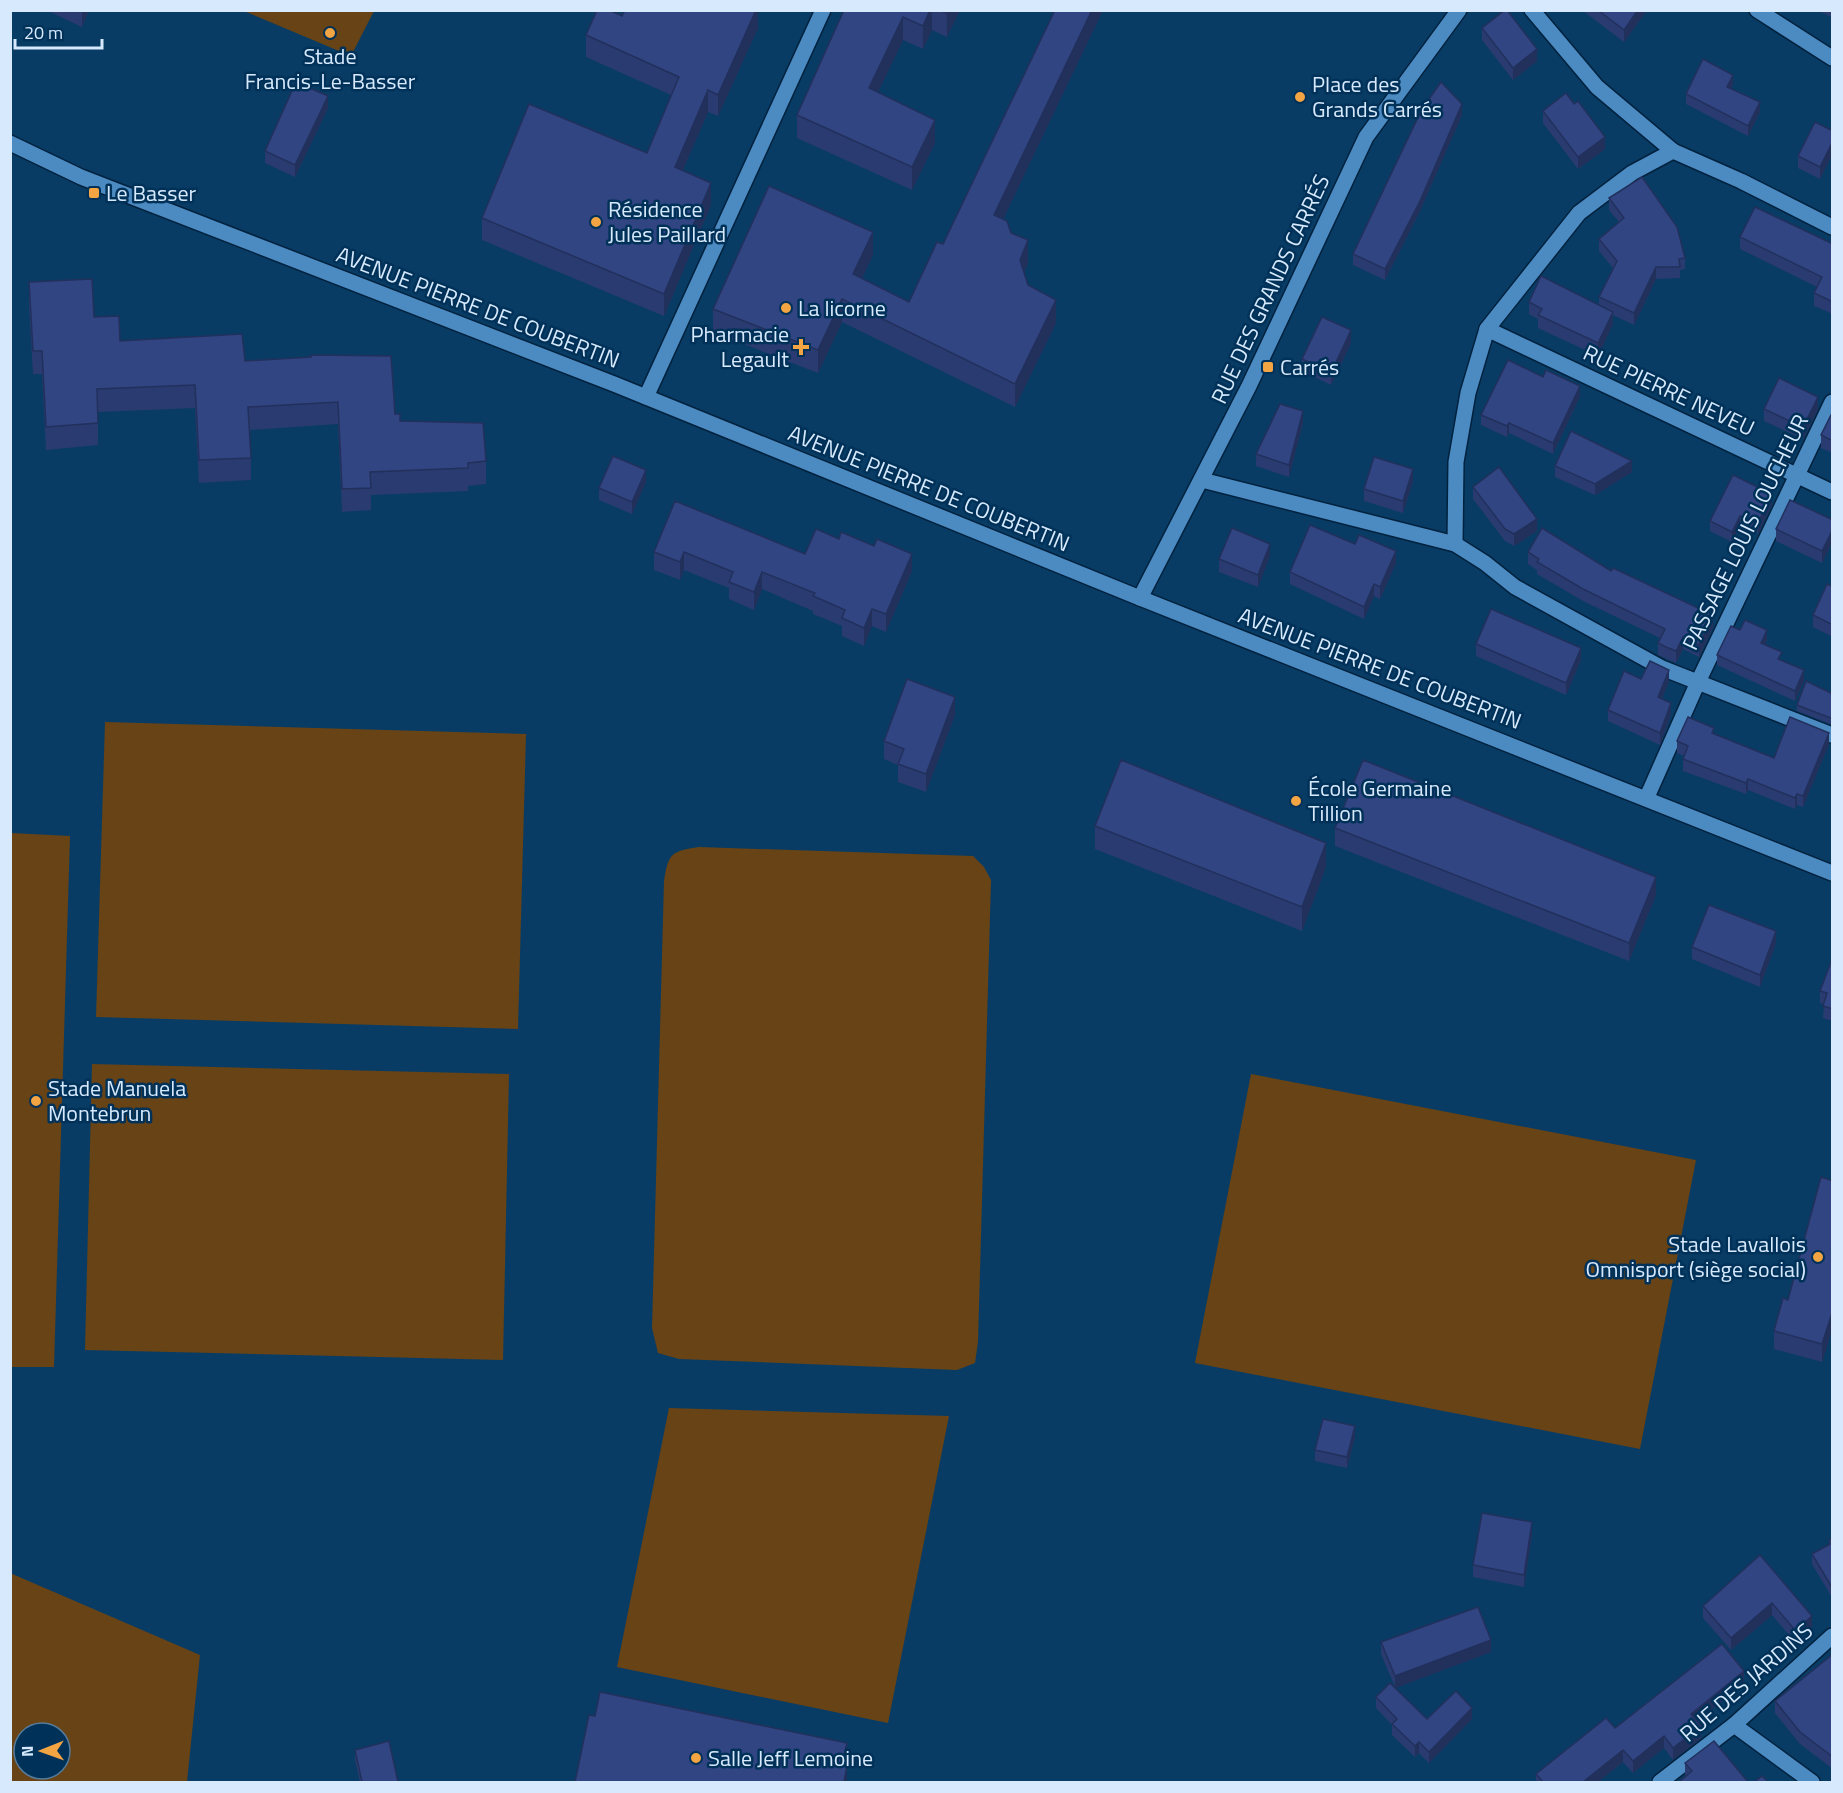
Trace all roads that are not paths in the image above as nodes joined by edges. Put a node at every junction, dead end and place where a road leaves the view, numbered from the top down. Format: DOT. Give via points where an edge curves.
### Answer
graph roads {
  1 [pos="824,10"];
  2 [pos="1532,10"];
  3 [pos="1757,10"];
  4 [pos="1451,13"];
  5 [pos="1833,58"];
  6 [pos="10,143"];
  7 [pos="1673,151"];
  8 [pos="1833,227"];
  9 [pos="1487,329"];
  10 [pos="646,397"];
  11 [pos="1833,402"];
  12 [pos="1796,475"];
  13 [pos="1202,480"];
  14 [pos="1833,492"];
  15 [pos="1455,544"];
  16 [pos="1140,598"];
  17 [pos="1698,682"];
  18 [pos="1833,735"];
  19 [pos="1647,797"];
  20 [pos="1833,873"];
  21 [pos="1833,1636"];
  22 [pos="1734,1725"];
  23 [pos="1660,1782"];
  24 [pos="1812,1782"];
  1 -- 10 [label="street"];
  2 -- 7 [label="street" via="1598,87"];
  3 -- 5 [label="street"];
  4 -- 13 [label="street, RUE DES GRANDS CARRÉS" via="1366,137"];
  6 -- 10 [label="street, AVENUE PIERRE DE COUBERTIN" via="81,177"];
  7 -- 8 [label="street"];
  7 -- 9 [label="street" via="1632,173 1579,213"];
  9 -- 12 [label="street, RUE PIERRE NEVEU"];
  9 -- 15 [label="street" via="1468,393 1456,462"];
  10 -- 16 [label="street, AVENUE PIERRE DE COUBERTIN"];
  11 -- 12 [label="street, PASSAGE LOUIS LOUCHEUR"];
  12 -- 14 [label="street, RUE PIERRE NEVEU"];
  12 -- 17 [label="street, PASSAGE LOUIS LOUCHEUR"];
  13 -- 15 [label="street"];
  13 -- 16 [label="street, RUE DES GRANDS CARRÉS"];
  15 -- 17 [label="street" via="1515,587 1662,668"];
  16 -- 19 [label="street, AVENUE PIERRE DE COUBERTIN"];
  17 -- 18 [label="street"];
  17 -- 19 [label="street, PASSAGE LOUIS LOUCHEUR"];
  19 -- 20 [label="street, AVENUE PIERRE DE COUBERTIN"];
  21 -- 22 [label="street, RUE DES JARDINS"];
  22 -- 23 [label="street, RUE DES JARDINS"];
  22 -- 24 [label="street"];
}
